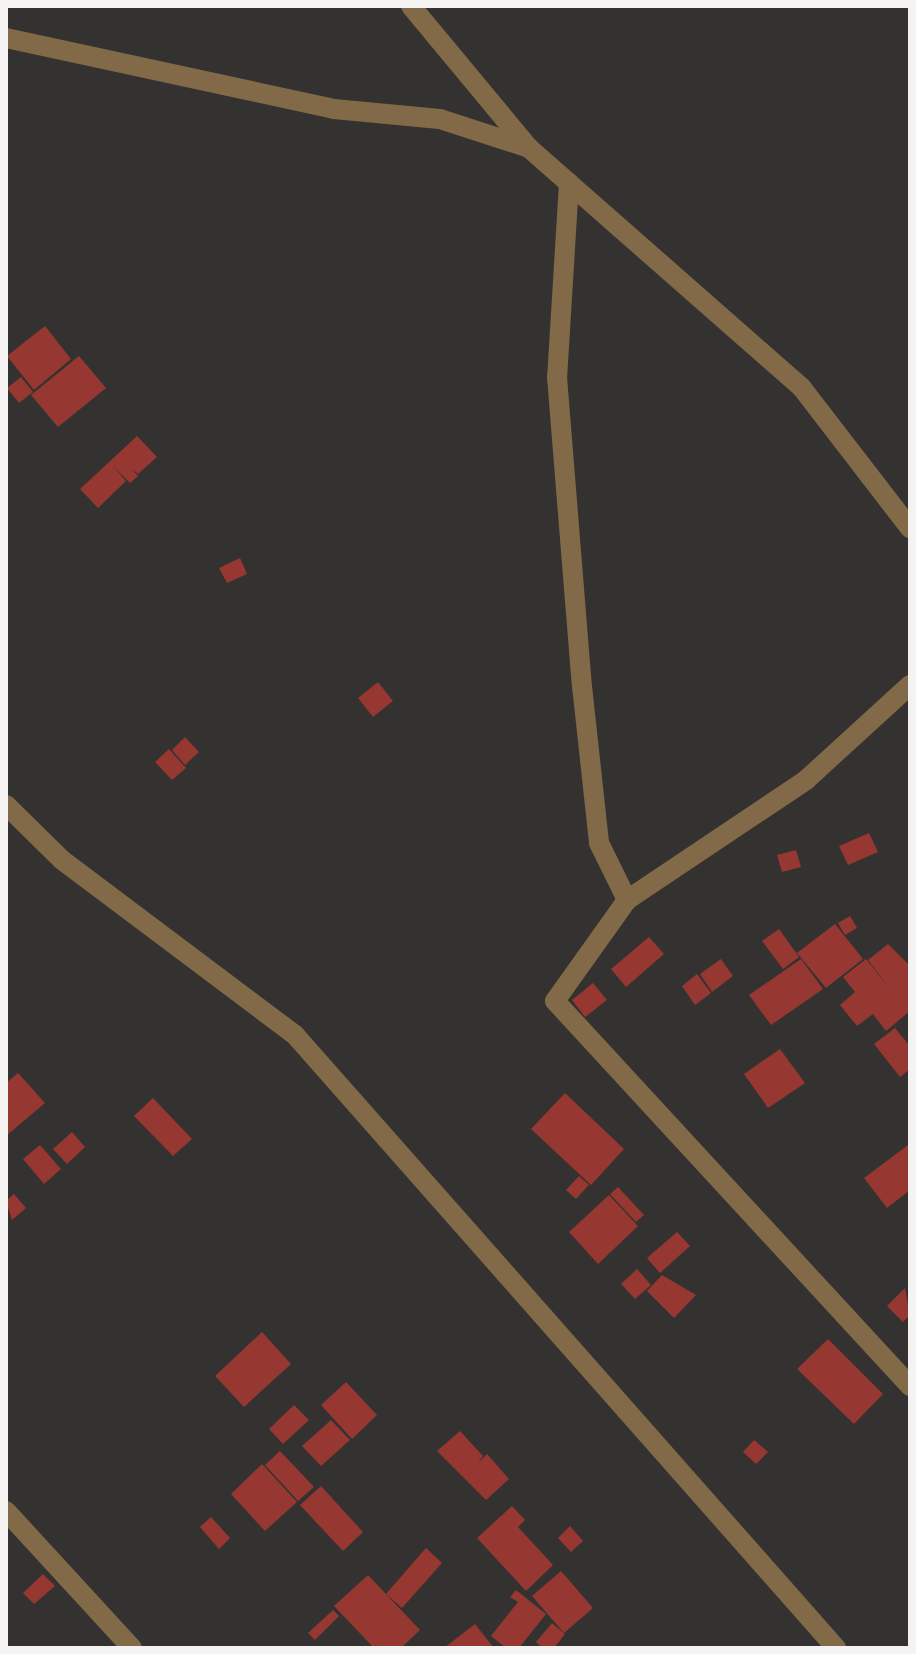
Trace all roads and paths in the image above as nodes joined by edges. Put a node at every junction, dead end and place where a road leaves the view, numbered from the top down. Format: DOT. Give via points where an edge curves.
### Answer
graph roads {
  1 [pos="411,6"];
  2 [pos="6,38"];
  3 [pos="529,148"];
  4 [pos="569,183"];
  5 [pos="910,528"];
  6 [pos="910,685"];
  7 [pos="6,805"];
  8 [pos="627,900"];
  9 [pos="910,1386"];
  10 [pos="6,1511"];
  11 [pos="132,1648"];
  12 [pos="836,1648"];
  1 -- 3 [label="street"];
  2 -- 3 [label="street" via="334,109 440,119"];
  3 -- 4 [label="street"];
  4 -- 5 [label="street" via="802,388"];
  4 -- 8 [label="street" via="557,377 599,843"];
  6 -- 8 [label="street" via="806,780"];
  7 -- 12 [label="street" via="62,860 295,1035"];
  8 -- 9 [label="street" via="555,1001"];
  10 -- 11 [label="street"];
}
